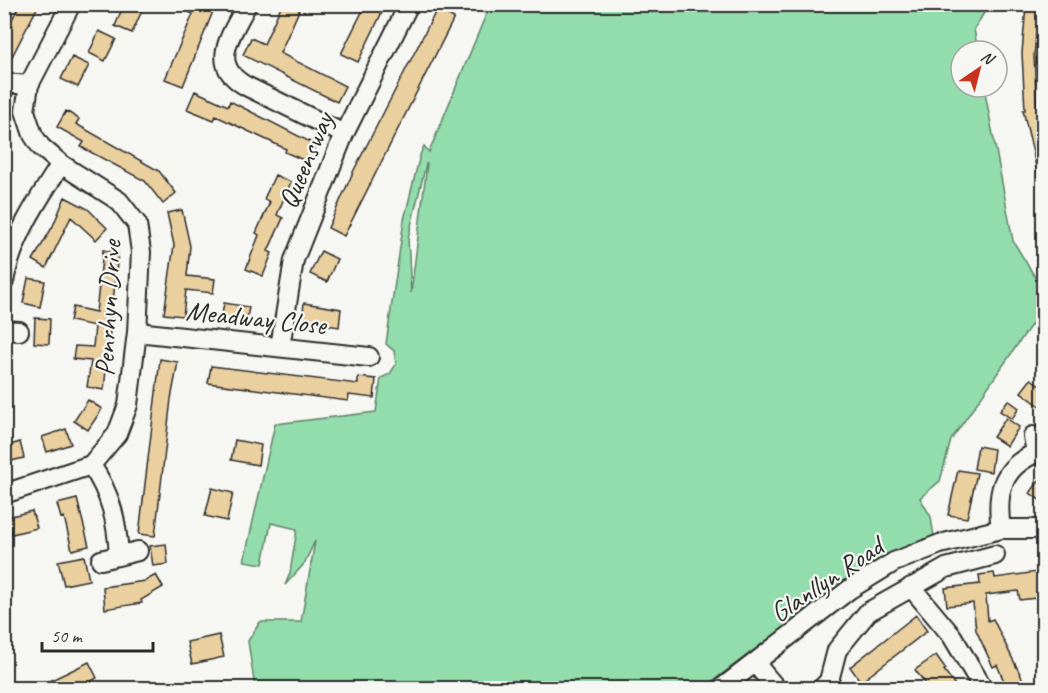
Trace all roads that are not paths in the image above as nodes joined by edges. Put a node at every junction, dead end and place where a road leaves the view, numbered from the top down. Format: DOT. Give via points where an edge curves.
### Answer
graph roads {
  1 [pos="71,4"];
  2 [pos="247,4"];
  3 [pos="409,4"];
  4 [pos="4,83"];
  5 [pos="29,85"];
  6 [pos="344,134"];
  7 [pos="61,164"];
  8 [pos="4,281"];
  9 [pos="137,332"];
  10 [pos="280,347"];
  11 [pos="369,357"];
  12 [pos="1038,449"];
  13 [pos="91,465"];
  14 [pos="4,494"];
  15 [pos="1000,529"];
  16 [pos="1044,529"];
  17 [pos="138,551"];
  18 [pos="995,555"];
  19 [pos="119,556"];
  20 [pos="101,560"];
  21 [pos="911,587"];
  22 [pos="755,663"];
  23 [pos="722,688"];
  24 [pos="776,688"];
  25 [pos="822,688"];
  26 [pos="983,688"];
  1 -- 5 [label="street, Penrhyn Drive"];
  2 -- 6 [label="street" via="227,46 226,70 246,86"];
  3 -- 6 [label="street, Queensway"];
  4 -- 5 [label="street"];
  5 -- 7 [label="street, Penrhyn Drive" via="25,111 33,135 40,147"];
  6 -- 10 [label="street, Queensway" via="294,260"];
  7 -- 8 [label="street" via="28,215"];
  7 -- 9 [label="street, Penrhyn Drive" via="119,201 137,224 141,252"];
  9 -- 10 [label="street, Meadway Close"];
  9 -- 13 [label="street, Penrhyn Drive" via="123,422"];
  10 -- 11 [label="street, Meadway Close"];
  12 -- 15 [label="street" via="1014,465 1006,478 997,505"];
  13 -- 14 [label="street"];
  13 -- 19 [label="street" via="113,506"];
  15 -- 16 [label="street, Glanllyn Road"];
  15 -- 22 [label="street, Glanllyn Road" via="940,544 894,562 850,589"];
  17 -- 19 [label="street"];
  18 -- 21 [label="street" via="946,568"];
  19 -- 20 [label="street"];
  21 -- 25 [label="street" via="868,612 837,650 829,681"];
  21 -- 26 [label="street" via="952,636"];
  22 -- 23 [label="street, Glanllyn Road"];
  22 -- 24 [label="street"];
}
